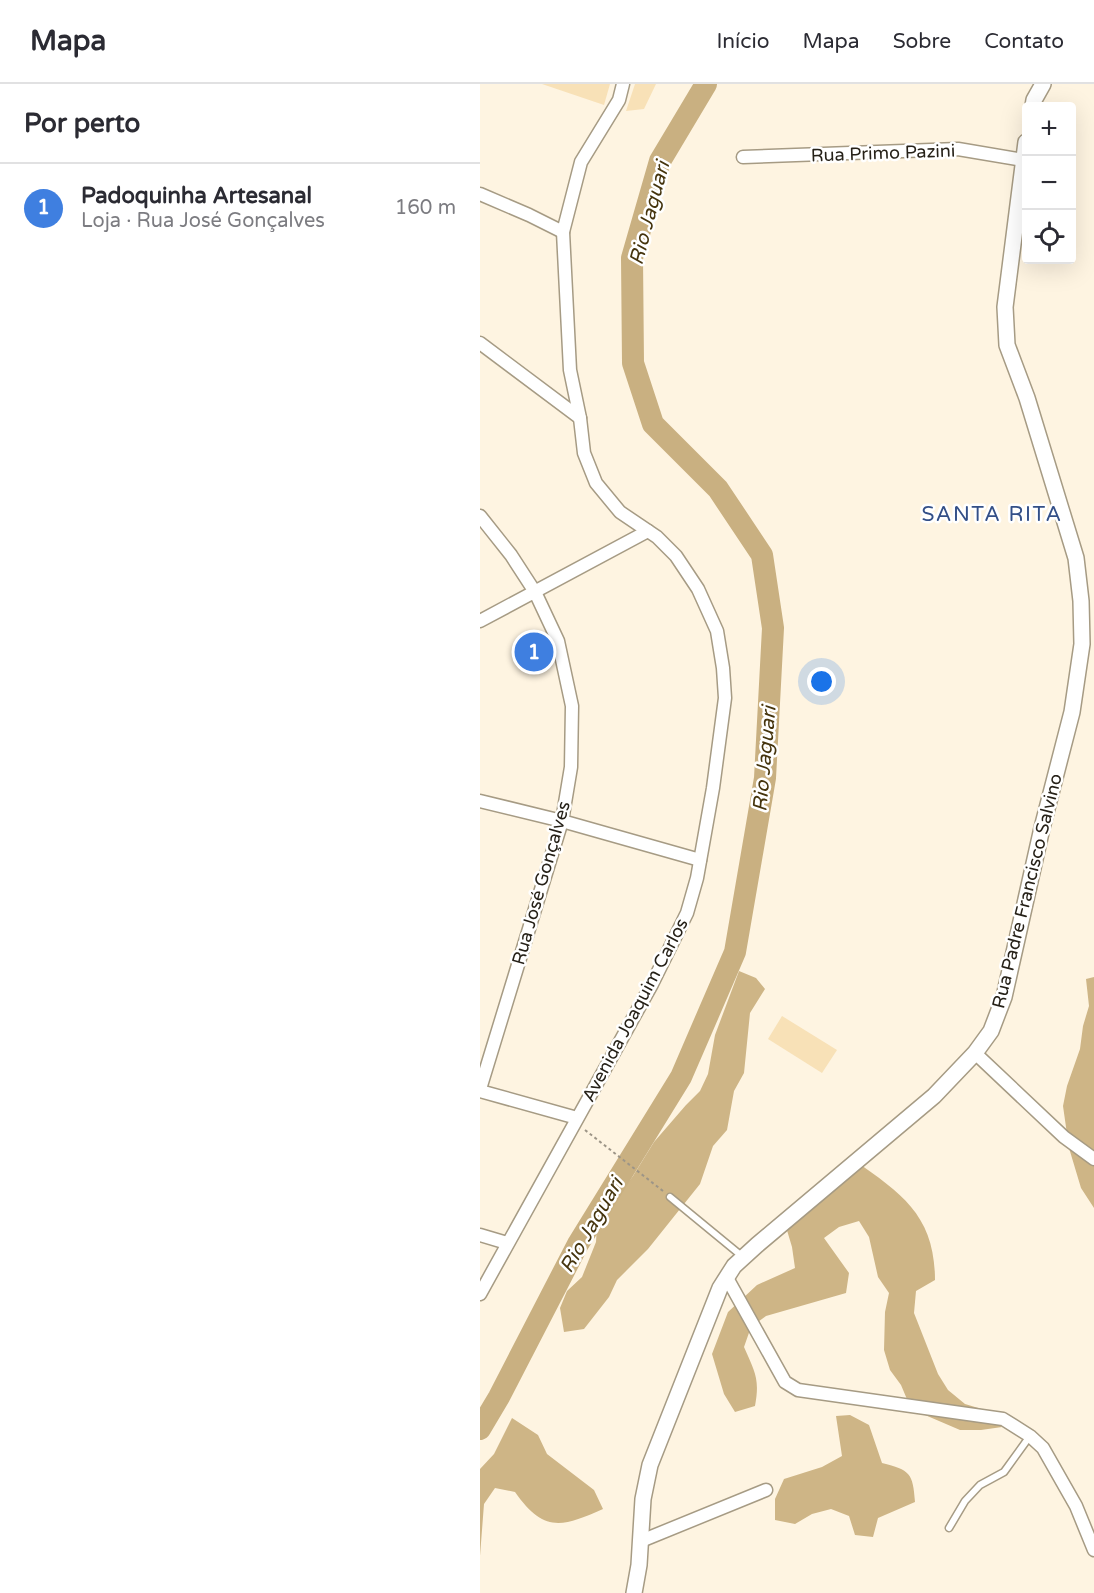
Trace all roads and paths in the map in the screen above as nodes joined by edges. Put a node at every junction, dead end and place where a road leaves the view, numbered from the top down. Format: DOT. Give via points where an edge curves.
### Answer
graph roads {
  1 [pos="623,84"];
  2 [pos="1043,84"];
  3 [pos="1034,102"];
  4 [pos="743,157"];
  5 [pos="1022,160"];
  6 [pos="1022,168"];
  7 [pos="480,194"];
  8 [pos="563,232"];
  9 [pos="480,343"];
  10 [pos="580,418"];
  11 [pos="480,516"];
  12 [pos="648,531"];
  13 [pos="535,592"];
  14 [pos="480,621"];
  15 [pos="480,801"];
  16 [pos="562,821"];
  17 [pos="700,860"];
  18 [pos="975,1053"];
  19 [pos="480,1090"];
  20 [pos="576,1120"];
  21 [pos="1094,1159"];
  22 [pos="670,1197"];
  23 [pos="480,1236"];
  24 [pos="507,1243"];
  25 [pos="743,1258"];
  26 [pos="727,1278"];
  27 [pos="480,1294"];
  28 [pos="1030,1436"];
  29 [pos="766,1490"];
  30 [pos="949,1528"];
  31 [pos="641,1540"];
  32 [pos="1094,1550"];
  33 [pos="634,1593"];
  1 -- 8 [label="street, Avenida Joaquim Carlos" via="619,100 581,162"];
  2 -- 3 [label="street"];
  4 -- 5 [label="street, Rua Primo Pazini" via="958,149"];
  6 -- 18 [label="street, Rua Padre Francisco Salvino" via="1005,307 1007,345 1076,558 1082,644 1072,712 1004,997 992,1031"];
  7 -- 8 [label="street"];
  8 -- 10 [label="street, Avenida Joaquim Carlos" via="570,370"];
  9 -- 10 [label="street"];
  10 -- 12 [label="street, Avenida Joaquim Carlos" via="584,453 596,483 620,512"];
  11 -- 13 [label="street, Rua José Gonçalves"];
  12 -- 13 [label="street"];
  12 -- 17 [label="street, Avenida Joaquim Carlos" via="676,556 698,589 717,631 723,668 725,699"];
  13 -- 14 [label="street"];
  13 -- 16 [label="street, Rua José Gonçalves" via="558,640 572,706 571,767"];
  15 -- 16 [label="street"];
  16 -- 17 [label="street"];
  16 -- 19 [label="street, Rua José Gonçalves"];
  17 -- 20 [label="street, Avenida Joaquim Carlos" via="687,913"];
  18 -- 21 [label="street" via="1064,1137"];
  18 -- 25 [label="street, Rua Padre Francisco Salvino" via="934,1096"];
  19 -- 20 [label="street"];
  20 -- 22 [label="path"];
  20 -- 24 [label="street, Avenida Joaquim Carlos"];
  22 -- 25 [label="lane"];
  23 -- 24 [label="street"];
  24 -- 27 [label="street, Avenida Joaquim Carlos"];
  25 -- 26 [label="street, Rua Padre Francisco Salvino"];
  26 -- 28 [label="street" via="785,1382 798,1390 1004,1419"];
  26 -- 31 [label="street, Rua Padre Francisco Salvino" via="650,1465"];
  28 -- 30 [label="lane" via="1005,1472 980,1485 965,1501"];
  28 -- 32 [label="street" via="1043,1448 1076,1506"];
  29 -- 31 [label="street"];
  31 -- 33 [label="street, Rua Padre Francisco Salvino"];
}
